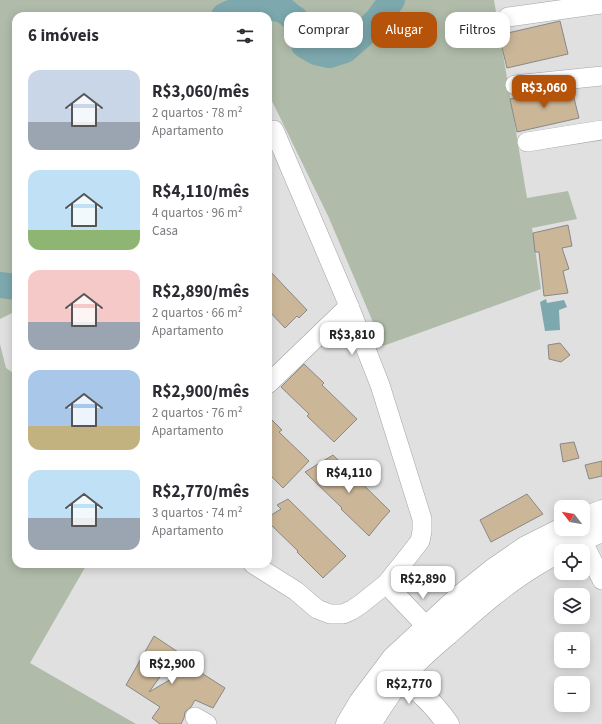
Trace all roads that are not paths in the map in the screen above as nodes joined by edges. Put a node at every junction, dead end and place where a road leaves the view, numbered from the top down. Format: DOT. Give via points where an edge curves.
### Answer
graph roads {
  1 [pos="602,4"];
  2 [pos="510,16"];
  3 [pos="602,76"];
  4 [pos="515,85"];
  5 [pos="274,130"];
  6 [pos="602,130"];
  7 [pos="527,142"];
  8 [pos="349,306"];
  9 [pos="272,380"];
  10 [pos="602,511"];
  11 [pos="590,522"];
  12 [pos="590,530"];
  13 [pos="602,531"];
  14 [pos="554,533"];
  15 [pos="573,536"];
  16 [pos="585,536"];
  17 [pos="259,568"];
  18 [pos="602,580"];
  19 [pos="386,584"];
  20 [pos="427,627"];
  21 [pos="393,673"];
  22 [pos="347,724"];
  23 [pos="370,724"];
  24 [pos="448,724"];
  1 -- 2 [label="street"];
  3 -- 4 [label="street"];
  5 -- 8 [label="street"];
  6 -- 7 [label="street"];
  8 -- 9 [label="street"];
  8 -- 19 [label="street" via="380,385 422,520 420,541"];
  10 -- 11 [label="main road"];
  12 -- 13 [label="main road"];
  14 -- 20 [label="main road" via="526,547 494,569"];
  15 -- 21 [label="main road" via="500,589 425,654"];
  16 -- 18 [label="street"];
  17 -- 19 [label="street" via="296,591 317,609 330,614 343,614 352,610"];
  19 -- 20 [label="street"];
  20 -- 21 [label="main road" via="393,658"];
  21 -- 22 [label="main road" via="360,702"];
  21 -- 23 [label="main road" via="392,690"];
  21 -- 24 [label="main road" via="416,688"];
}
